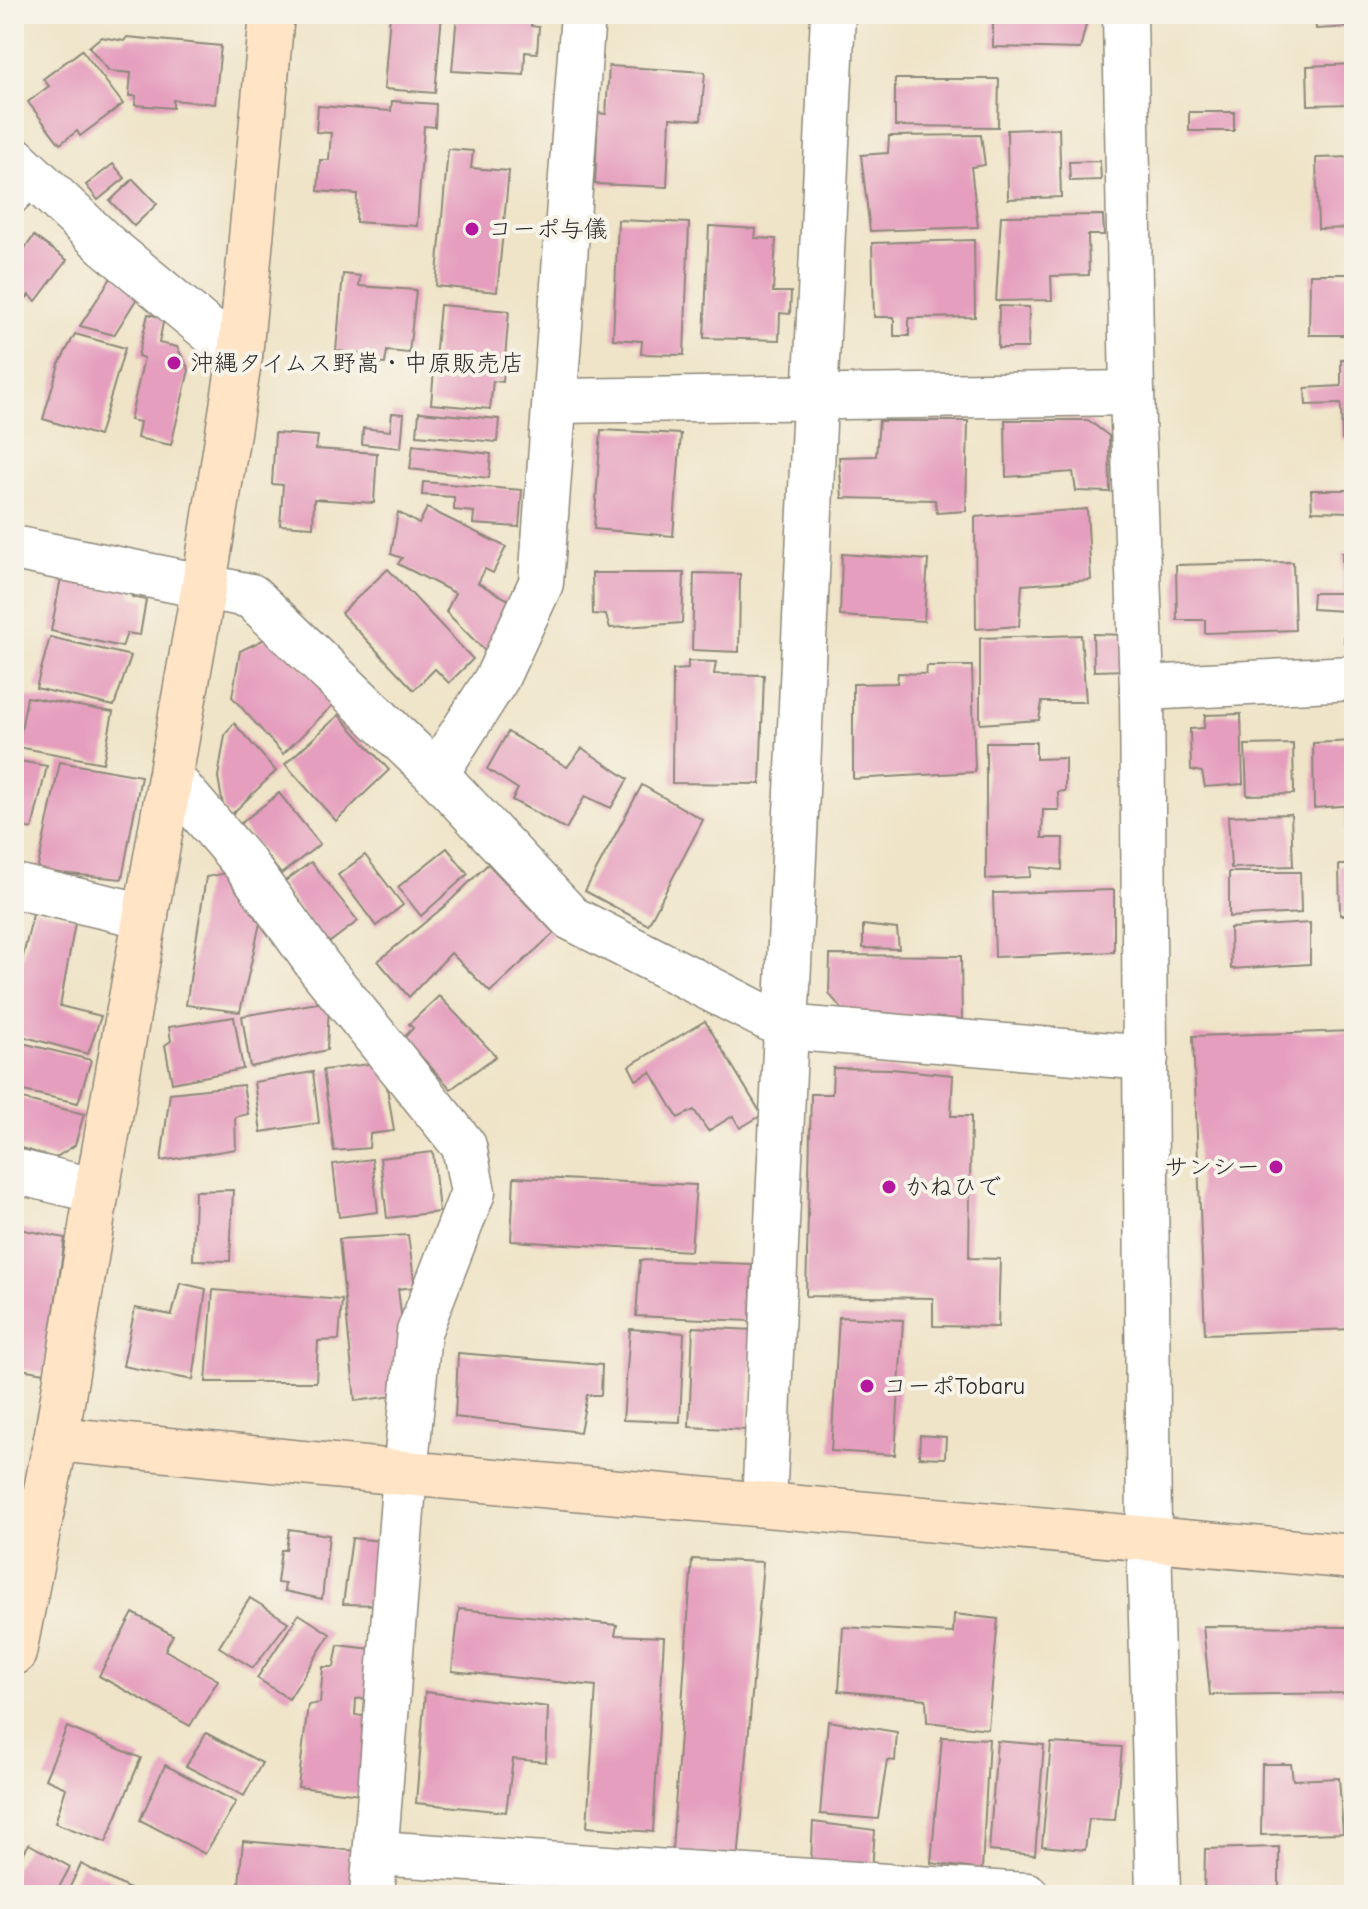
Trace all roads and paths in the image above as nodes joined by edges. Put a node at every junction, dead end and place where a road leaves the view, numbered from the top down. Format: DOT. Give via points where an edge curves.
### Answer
graph roads {
  1 [pos="272,14"];
  2 [pos="583,14"];
  3 [pos="833,14"];
  4 [pos="1125,14"];
  5 [pos="21,179"];
  6 [pos="240,356"];
  7 [pos="1132,393"];
  8 [pos="815,398"];
  9 [pos="555,401"];
  10 [pos="14,548"];
  11 [pos="204,585"];
  12 [pos="1354,678"];
  13 [pos="1142,688"];
  14 [pos="436,774"];
  15 [pos="171,778"];
  16 [pos="14,886"];
  17 [pos="146,916"];
  18 [pos="785,1027"];
  19 [pos="1146,1058"];
  20 [pos="14,1171"];
  21 [pos="97,1191"];
  22 [pos="56,1439"];
  23 [pos="405,1473"];
  24 [pos="764,1504"];
  25 [pos="1149,1538"];
  26 [pos="1354,1557"];
  27 [pos="14,1653"];
  28 [pos="374,1874"];
  29 [pos="1027,1895"];
  30 [pos="1158,1895"];
  1 -- 6 [label="street"];
  2 -- 9 [label="street"];
  3 -- 8 [label="street"];
  4 -- 7 [label="street"];
  5 -- 6 [label="street"];
  6 -- 11 [label="street"];
  7 -- 8 [label="street"];
  7 -- 13 [label="street"];
  8 -- 9 [label="street"];
  8 -- 18 [label="street"];
  9 -- 14 [label="street" via="541,583 497,678"];
  10 -- 11 [label="street"];
  11 -- 14 [label="street" via="251,596"];
  11 -- 15 [label="street"];
  12 -- 13 [label="street"];
  13 -- 19 [label="street"];
  14 -- 18 [label="street" via="571,918"];
  15 -- 17 [label="street"];
  15 -- 23 [label="street" via="245,864 320,968 464,1146 473,1192 419,1332"];
  16 -- 17 [label="street"];
  17 -- 21 [label="street"];
  18 -- 19 [label="street"];
  18 -- 24 [label="street"];
  19 -- 25 [label="street"];
  20 -- 21 [label="street"];
  21 -- 22 [label="street"];
  22 -- 23 [label="street"];
  22 -- 27 [label="street"];
  23 -- 24 [label="street"];
  23 -- 28 [label="street"];
  24 -- 25 [label="street"];
  25 -- 26 [label="street"];
  25 -- 30 [label="street"];
  28 -- 29 [label="street"];
}
